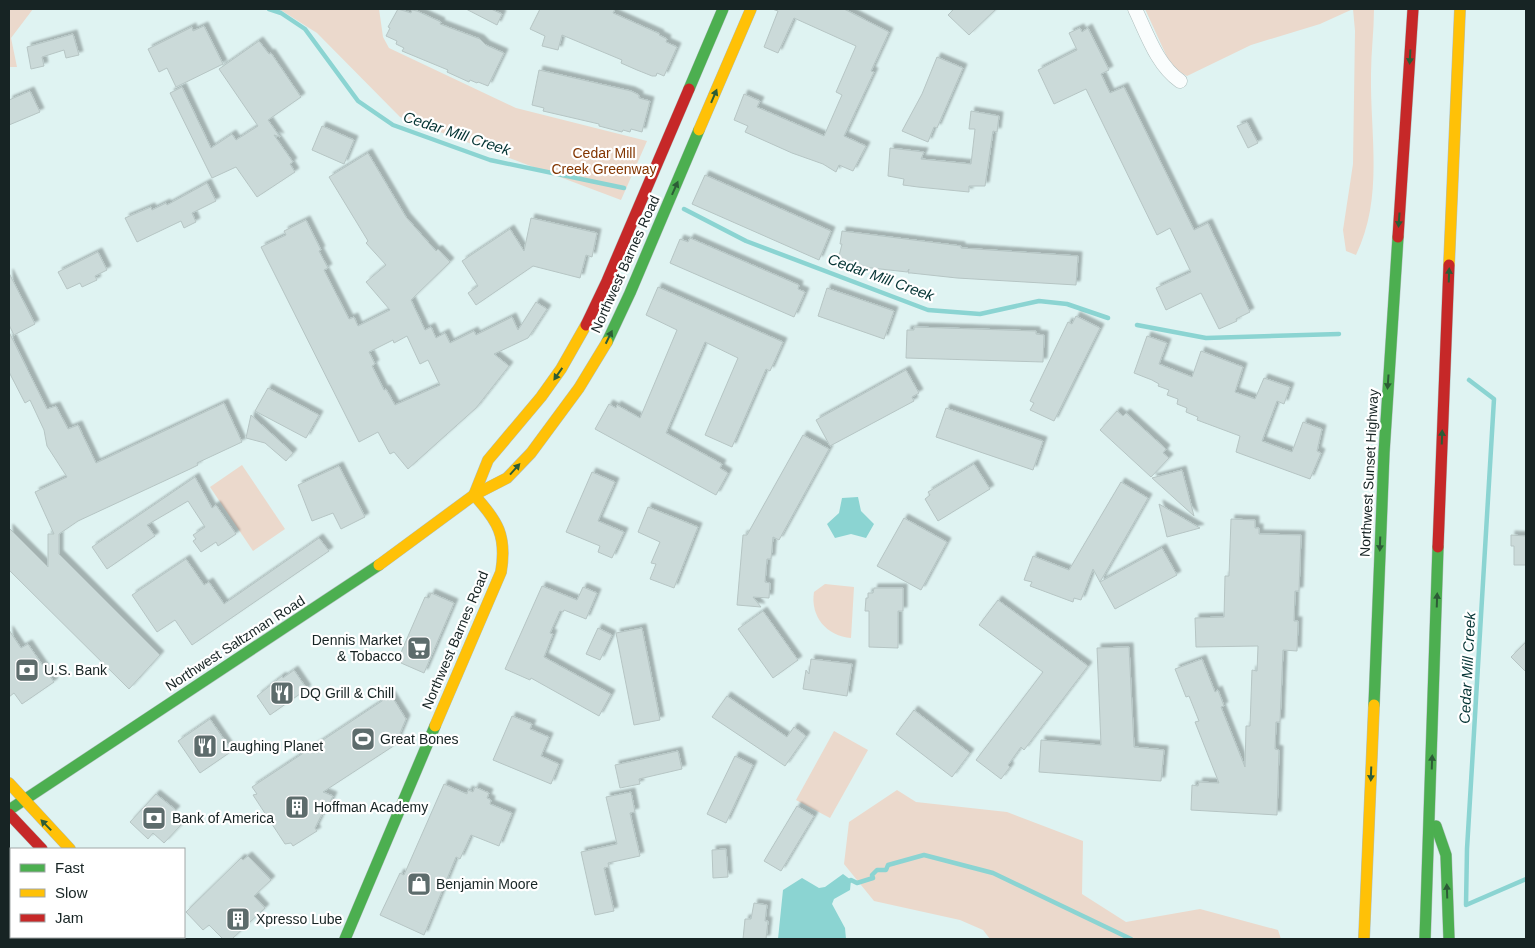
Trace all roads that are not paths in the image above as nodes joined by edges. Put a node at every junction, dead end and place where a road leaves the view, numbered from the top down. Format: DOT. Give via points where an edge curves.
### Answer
graph roads {
  1 [pos="723,9"];
  2 [pos="752,9"];
  3 [pos="1135,9"];
  4 [pos="1413,9"];
  5 [pos="1460,9"];
  6 [pos="1180,81"];
  7 [pos="474,495"];
  8 [pos="1372,725"];
  9 [pos="1360,750"];
  10 [pos="9,783"];
  11 [pos="24,800"];
  12 [pos="9,810"];
  13 [pos="1431,811"];
  14 [pos="9,814"];
  15 [pos="41,848"];
  16 [pos="69,848"];
  17 [pos="345,939"];
  18 [pos="1364,939"];
  19 [pos="1426,939"];
  20 [pos="1449,939"];
  1 -- 7 [label="main road, Northwest Barnes Road, one-way" via="579,338 541,397 488,460"];
  7 -- 2 [label="main road, Northwest Barnes Road, one-way" via="507,478 530,453 579,388 606,343"];
  3 -- 6 [label="street" via="1156,54 1172,76"];
  4 -- 8 [label="main road, Northwest Sunset Highway, one-way" via="1384,453"];
  13 -- 5 [label="main road, one-way" via="1441,455"];
  7 -- 11 [label="main road, Northwest Saltzman Road" via="338,594"];
  7 -- 17 [label="main road, Northwest Barnes Road" via="492,515 503,536 501,572"];
  8 -- 9 [label="main road"];
  8 -- 18 [label="main road, Northwest Sunset Highway, one-way"];
  10 -- 11 [label="main road"];
  11 -- 12 [label="main road, Northwest Saltzman Road"];
  16 -- 11 [label="main road, one-way"];
  13 -- 19 [label="main road"];
  20 -- 13 [label="main road, one-way" via="1446,855"];
  14 -- 15 [label="main road"];
}
